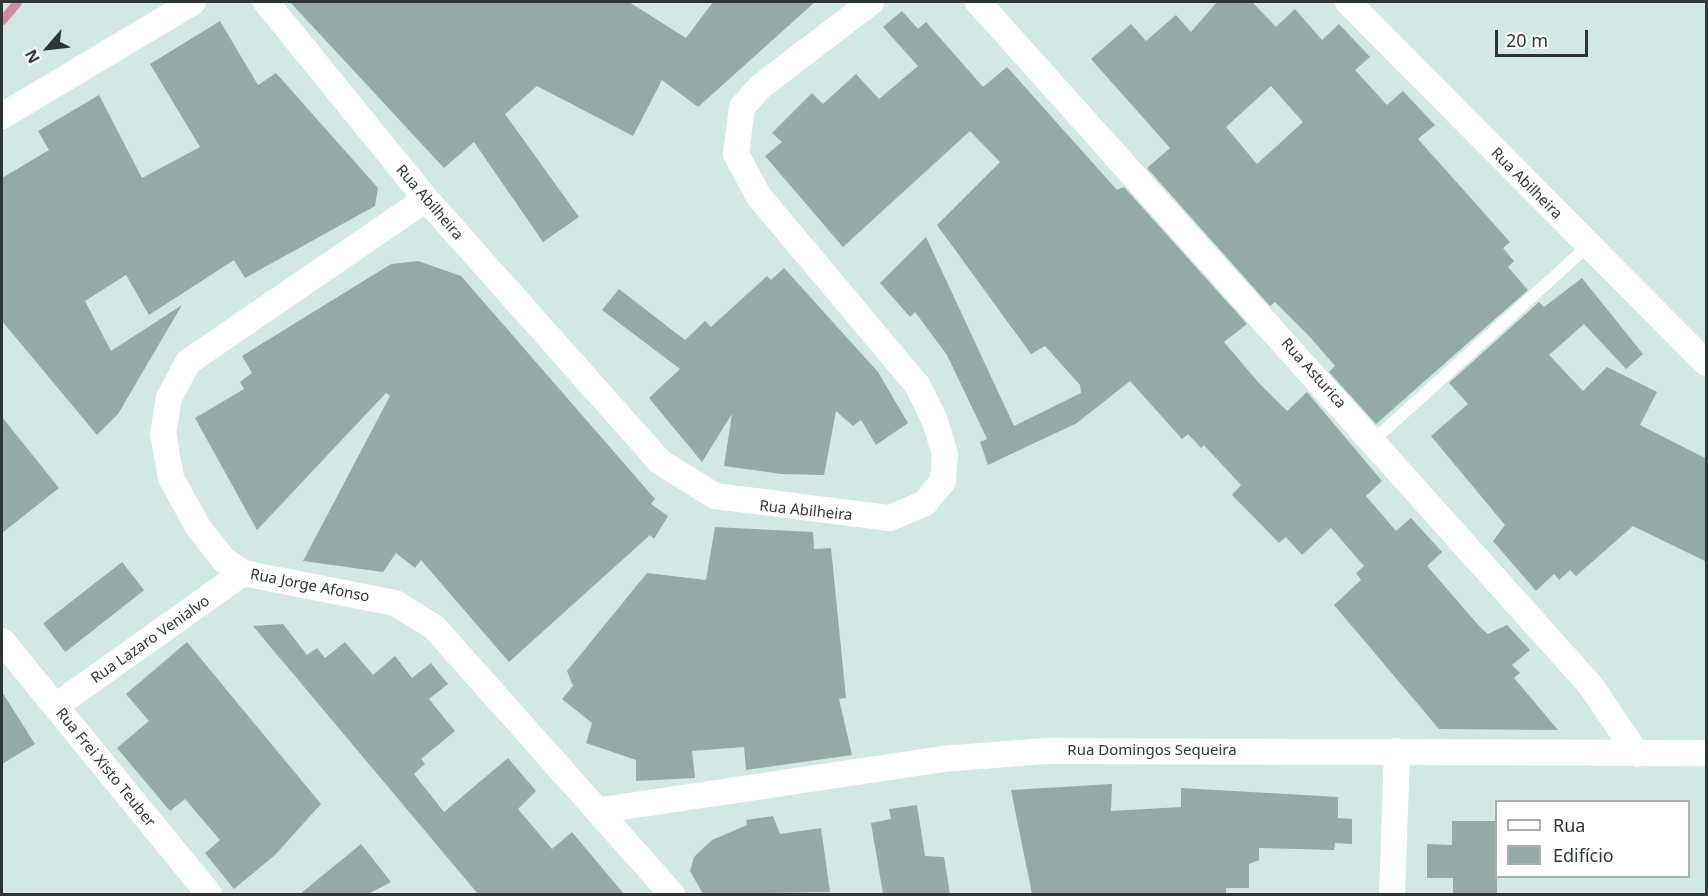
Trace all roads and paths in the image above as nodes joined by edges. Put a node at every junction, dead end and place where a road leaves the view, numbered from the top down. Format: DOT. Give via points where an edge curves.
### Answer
graph roads {
  1 [pos="193,2"];
  2 [pos="266,2"];
  3 [pos="872,2"];
  4 [pos="978,2"];
  5 [pos="1348,2"];
  6 [pos="2,117"];
  7 [pos="426,199"];
  8 [pos="1589,245"];
  9 [pos="1707,363"];
  10 [pos="1374,440"];
  11 [pos="243,573"];
  12 [pos="2,641"];
  13 [pos="57,705"];
  14 [pos="1396,751"];
  15 [pos="1707,753"];
  16 [pos="1637,754"];
  17 [pos="602,810"];
  18 [pos="209,894"];
  19 [pos="672,894"];
  20 [pos="1392,894"];
  1 -- 6 [label="street"];
  2 -- 7 [label="street, Rua Abilheira"];
  3 -- 7 [label="street, Rua Abilheira" via="748,100 736,126 736,154 758,195 918,386 935,421 945,454 944,481 907,514 890,518 759,506 715,496 682,479 660,462"];
  4 -- 10 [label="street, Rua Asturica"];
  5 -- 8 [label="street, Rua Abilheira"];
  7 -- 11 [label="street, Rua Jorge Afonso" via="218,336 188,362 170,397 163,433 171,478 198,527 224,560"];
  8 -- 9 [label="street, Rua Abilheira"];
  8 -- 10 [label="lane"];
  10 -- 16 [label="street, Rua Asturica" via="1591,686"];
  11 -- 13 [label="street, Rua Lazaro Venialvo"];
  11 -- 17 [label="street, Rua Jorge Afonso" via="363,594 418,615"];
  12 -- 13 [label="street, Rua Frei Xisto Teuber"];
  13 -- 18 [label="street, Rua Frei Xisto Teuber"];
  14 -- 16 [label="street, Rua Domingos Sequeira"];
  14 -- 17 [label="street, Rua Domingos Sequeira" via="1046,751 942,759"];
  14 -- 20 [label="street"];
  15 -- 16 [label="street, Rua Domingos Sequeira"];
  17 -- 19 [label="street, Rua Jorge Afonso"];
}
